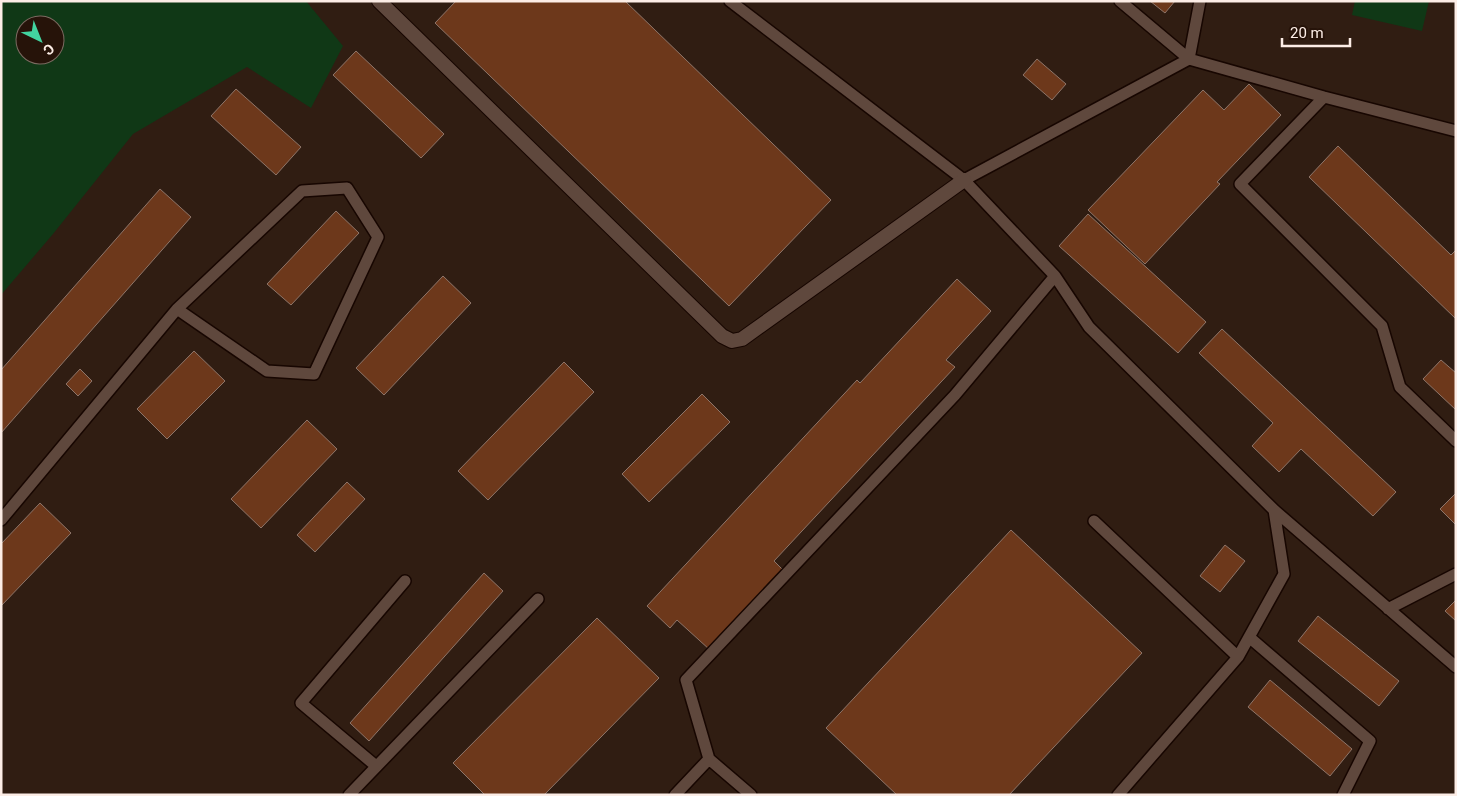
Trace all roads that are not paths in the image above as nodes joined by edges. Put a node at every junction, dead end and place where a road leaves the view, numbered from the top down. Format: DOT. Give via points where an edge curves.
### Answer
graph roads {
  1 [pos="379,1"];
  2 [pos="730,1"];
  3 [pos="1120,1"];
  4 [pos="1200,1"];
  5 [pos="1189,60"];
  6 [pos="1324,97"];
  7 [pos="1456,131"];
  8 [pos="964,180"];
  9 [pos="1055,276"];
  10 [pos="177,309"];
  11 [pos="1456,441"];
  12 [pos="1274,510"];
  13 [pos="1,520"];
  14 [pos="1094,521"];
  15 [pos="1456,574"];
  16 [pos="405,581"];
  17 [pos="538,599"];
  18 [pos="1388,609"];
  19 [pos="1249,637"];
  20 [pos="1238,657"];
  21 [pos="1456,667"];
  22 [pos="709,759"];
  23 [pos="376,766"];
  24 [pos="349,795"];
  25 [pos="675,795"];
  26 [pos="751,795"];
  27 [pos="1118,795"];
  28 [pos="1344,795"];
  1 -- 8 [label="street" via="722,336 732,341 742,338"];
  2 -- 8 [label="lane"];
  3 -- 5 [label="lane"];
  4 -- 5 [label="lane"];
  5 -- 6 [label="lane"];
  5 -- 8 [label="lane"];
  6 -- 7 [label="lane"];
  6 -- 11 [label="lane" via="1240,184 1382,326 1400,387"];
  8 -- 9 [label="lane"];
  9 -- 12 [label="lane" via="1089,327"];
  9 -- 22 [label="lane" via="955,395 686,680"];
  10 -- 10 [label="lane" via="267,371 314,374 378,237 347,188 302,191"];
  10 -- 13 [label="lane"];
  12 -- 18 [label="lane"];
  12 -- 19 [label="lane" via="1284,574"];
  14 -- 20 [label="lane"];
  15 -- 18 [label="lane"];
  16 -- 23 [label="lane" via="301,704"];
  17 -- 23 [label="lane"];
  18 -- 21 [label="lane"];
  19 -- 20 [label="lane"];
  19 -- 28 [label="lane" via="1370,741"];
  20 -- 27 [label="lane"];
  22 -- 25 [label="lane"];
  22 -- 26 [label="lane"];
  23 -- 24 [label="lane"];
}
